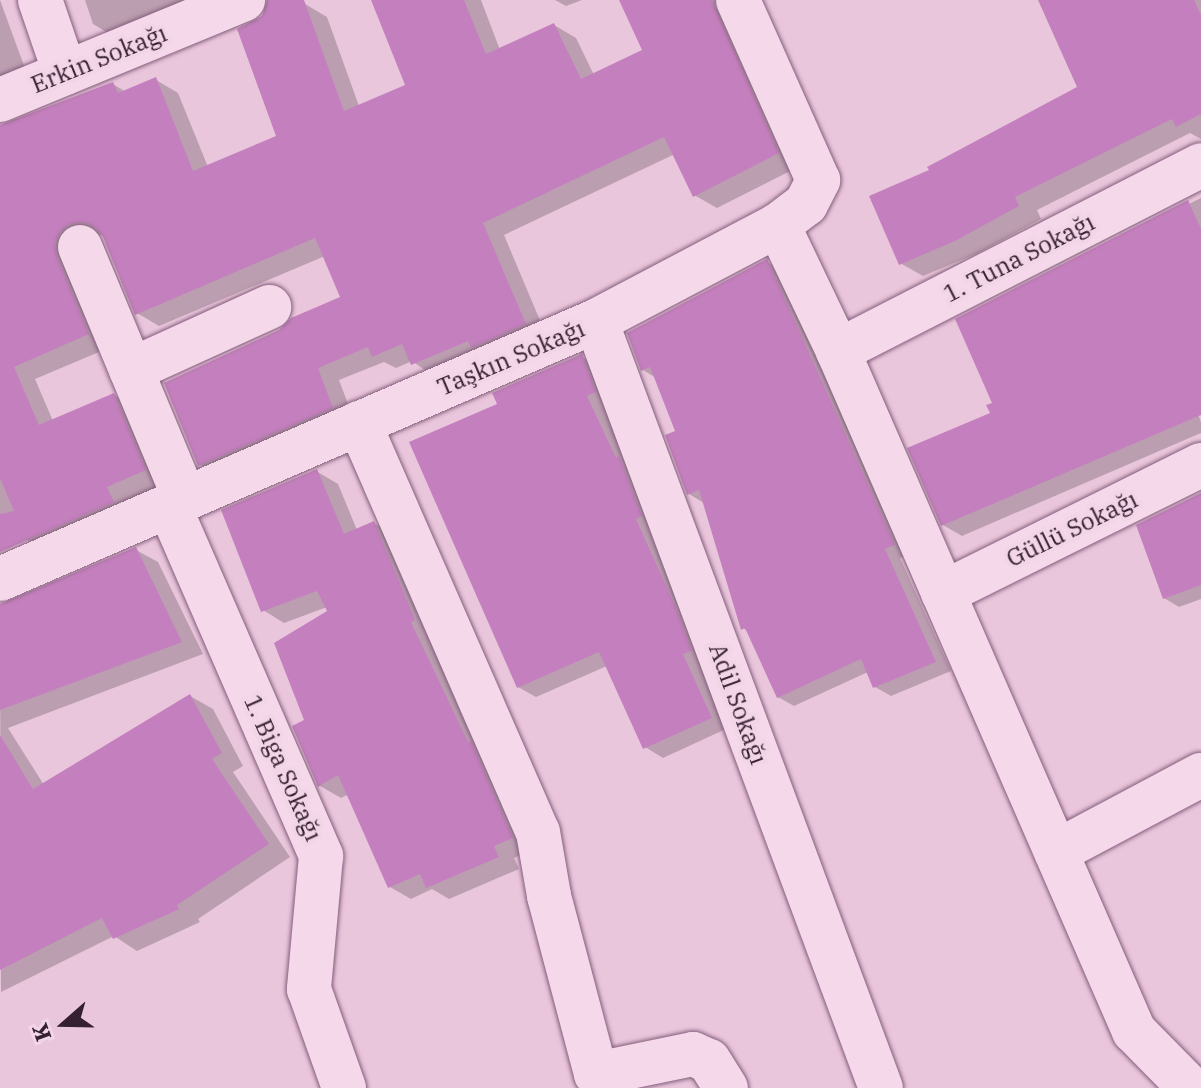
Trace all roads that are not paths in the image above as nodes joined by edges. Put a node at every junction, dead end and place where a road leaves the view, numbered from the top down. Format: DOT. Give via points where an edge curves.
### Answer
graph roads {
  1 [pos="40,0"];
  2 [pos="243,0"];
  3 [pos="738,0"];
  4 [pos="65,73"];
  5 [pos="0,100"];
  6 [pos="1201,165"];
  7 [pos="778,225"];
  8 [pos="80,247"];
  9 [pos="269,307"];
  10 [pos="596,321"];
  11 [pos="838,351"];
  12 [pos="131,370"];
  13 [pos="359,423"];
  14 [pos="1201,465"];
  15 [pos="177,502"];
  16 [pos="0,579"];
  17 [pos="943,593"];
  18 [pos="1201,775"];
  19 [pos="1056,852"];
  20 [pos="1201,1086"];
  21 [pos="344,1088"];
  22 [pos="726,1088"];
  23 [pos="881,1088"];
  24 [pos="1193,1088"];
  1 -- 4 [label="street"];
  2 -- 4 [label="street, Erkin Sokağı"];
  3 -- 7 [label="street, Taşkın Sokağı" via="818,180 806,204"];
  4 -- 5 [label="street, Erkin Sokağı"];
  6 -- 11 [label="street, 1. Tuna Sokağı"];
  7 -- 10 [label="street, Taşkın Sokağı"];
  7 -- 11 [label="street"];
  8 -- 12 [label="street, 1. Biga Sokağı"];
  9 -- 12 [label="street"];
  10 -- 13 [label="street, Taşkın Sokağı"];
  10 -- 23 [label="street, Adil Sokağı"];
  11 -- 17 [label="street"];
  12 -- 15 [label="street, 1. Biga Sokağı"];
  13 -- 15 [label="street, Taşkın Sokağı"];
  13 -- 22 [label="street" via="538,832 549,896 596,1074 693,1054 709,1061"];
  14 -- 17 [label="street, Güllü Sokağı"];
  15 -- 16 [label="street, Taşkın Sokağı"];
  15 -- 21 [label="street, 1. Biga Sokağı" via="321,856 309,989"];
  17 -- 19 [label="street"];
  18 -- 19 [label="street"];
  19 -- 24 [label="street" via="1134,1031"];
  20 -- 24 [label="street"];
}
